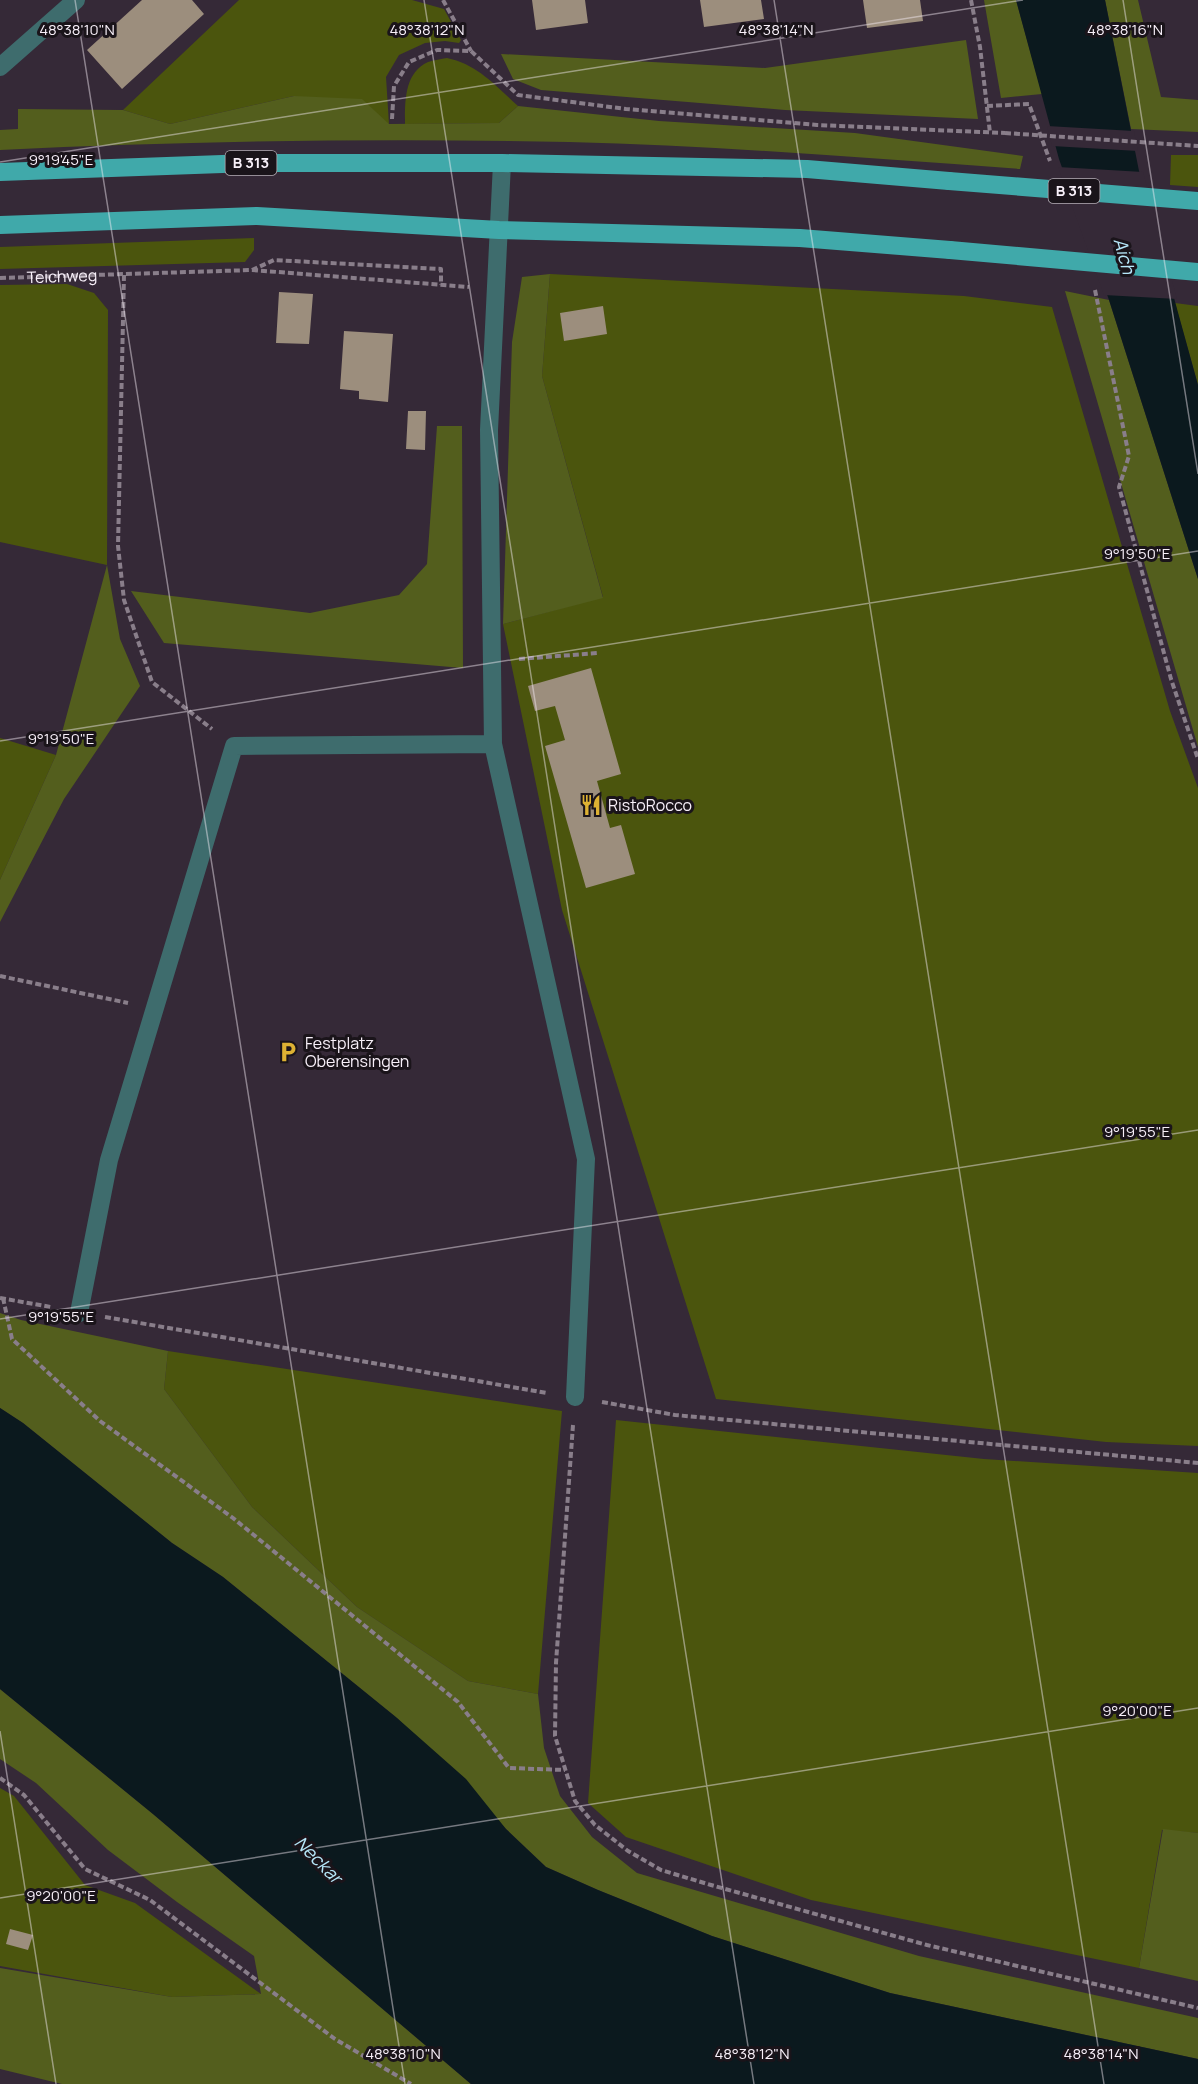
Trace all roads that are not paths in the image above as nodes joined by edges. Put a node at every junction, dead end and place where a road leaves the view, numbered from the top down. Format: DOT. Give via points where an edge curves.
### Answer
graph roads {
  1 [pos="76,0"];
  2 [pos="0,67"];
  3 [pos="502,163"];
  4 [pos="0,172"];
  5 [pos="1198,201"];
  6 [pos="0,225"];
  7 [pos="499,230"];
  8 [pos="1198,272"];
  9 [pos="493,744"];
  10 [pos="79,1313"];
  11 [pos="575,1397"];
  1 -- 2 [label="street"];
  3 -- 4 [label="main road, B 313" via="250,164"];
  3 -- 5 [label="main road, B 313, bridge" via="807,169"];
  3 -- 7 [label="street"];
  6 -- 7 [label="main road" via="257,216"];
  7 -- 8 [label="main road, bridge" via="800,238"];
  7 -- 9 [label="street" via="489,430"];
  9 -- 10 [label="street" via="234,746 108,1160"];
  9 -- 11 [label="street" via="586,1159"];
}
